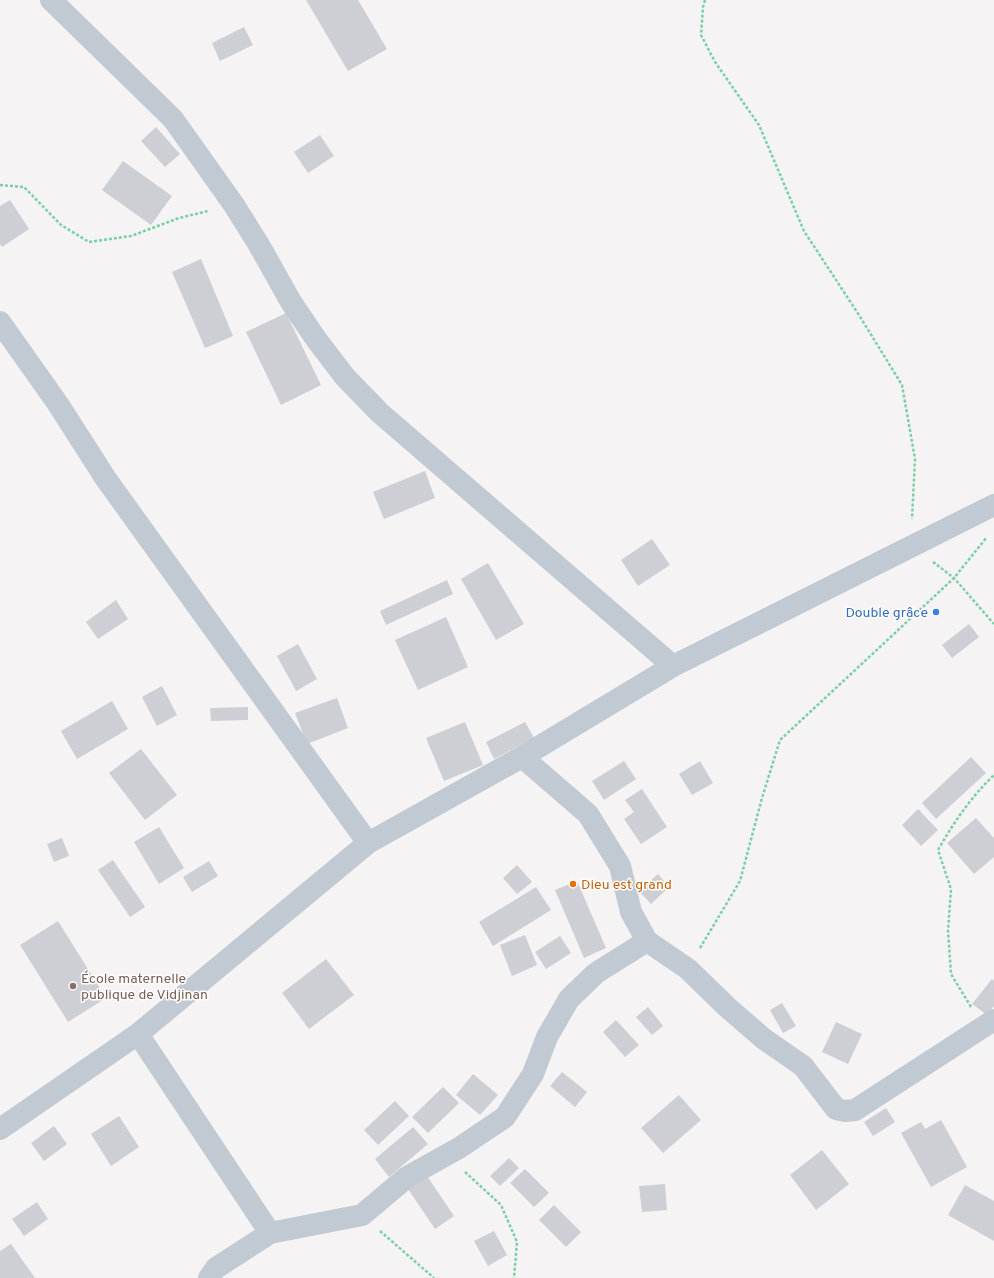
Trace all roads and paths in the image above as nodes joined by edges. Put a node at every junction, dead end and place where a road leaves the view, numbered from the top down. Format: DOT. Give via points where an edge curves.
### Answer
graph roads {
  1 [pos="50,0"];
  2 [pos="705,0"];
  3 [pos="0,185"];
  4 [pos="234,205"];
  5 [pos="0,322"];
  6 [pos="994,505"];
  7 [pos="990,534"];
  8 [pos="913,546"];
  9 [pos="954,578"];
  10 [pos="994,624"];
  11 [pos="673,666"];
  12 [pos="522,757"];
  13 [pos="994,775"];
  14 [pos="368,844"];
  15 [pos="647,941"];
  16 [pos="688,969"];
  17 [pos="988,1024"];
  18 [pos="138,1034"];
  19 [pos="4,1123"];
  20 [pos="459,1148"];
  21 [pos="362,1215"];
  22 [pos="270,1233"];
  23 [pos="209,1278"];
  24 [pos="434,1278"];
  25 [pos="514,1278"];
  1 -- 4 [label="street" via="172,119"];
  2 -- 8 [label="path" via="701,35 704,42 759,125 804,230 902,385 915,459 911,508"];
  3 -- 4 [label="path" via="24,187 61,226 89,242 131,236 179,218"];
  4 -- 11 [label="street" via="291,302 345,377 380,413"];
  5 -- 14 [label="street" via="58,404 106,479"];
  6 -- 8 [label="street"];
  7 -- 9 [label="path"];
  8 -- 9 [label="path"];
  8 -- 11 [label="street"];
  9 -- 10 [label="path"];
  9 -- 16 [label="path" via="780,740 740,881"];
  11 -- 12 [label="street"];
  12 -- 14 [label="street"];
  12 -- 15 [label="street" via="588,814 620,866 631,912"];
  13 -- 17 [label="path" via="974,794 938,850 952,889 948,931 951,974"];
  14 -- 18 [label="street"];
  15 -- 16 [label="street"];
  15 -- 20 [label="street" via="596,974 569,998 547,1037 533,1074 504,1117"];
  16 -- 17 [label="street" via="764,1039 803,1066 836,1109 845,1112 855,1110"];
  18 -- 19 [label="street"];
  18 -- 22 [label="street"];
  20 -- 21 [label="street" via="407,1177"];
  20 -- 25 [label="path" via="465,1173 501,1205 517,1242"];
  21 -- 22 [label="street"];
  21 -- 24 [label="path"];
  22 -- 23 [label="street" via="216,1268"];
}
